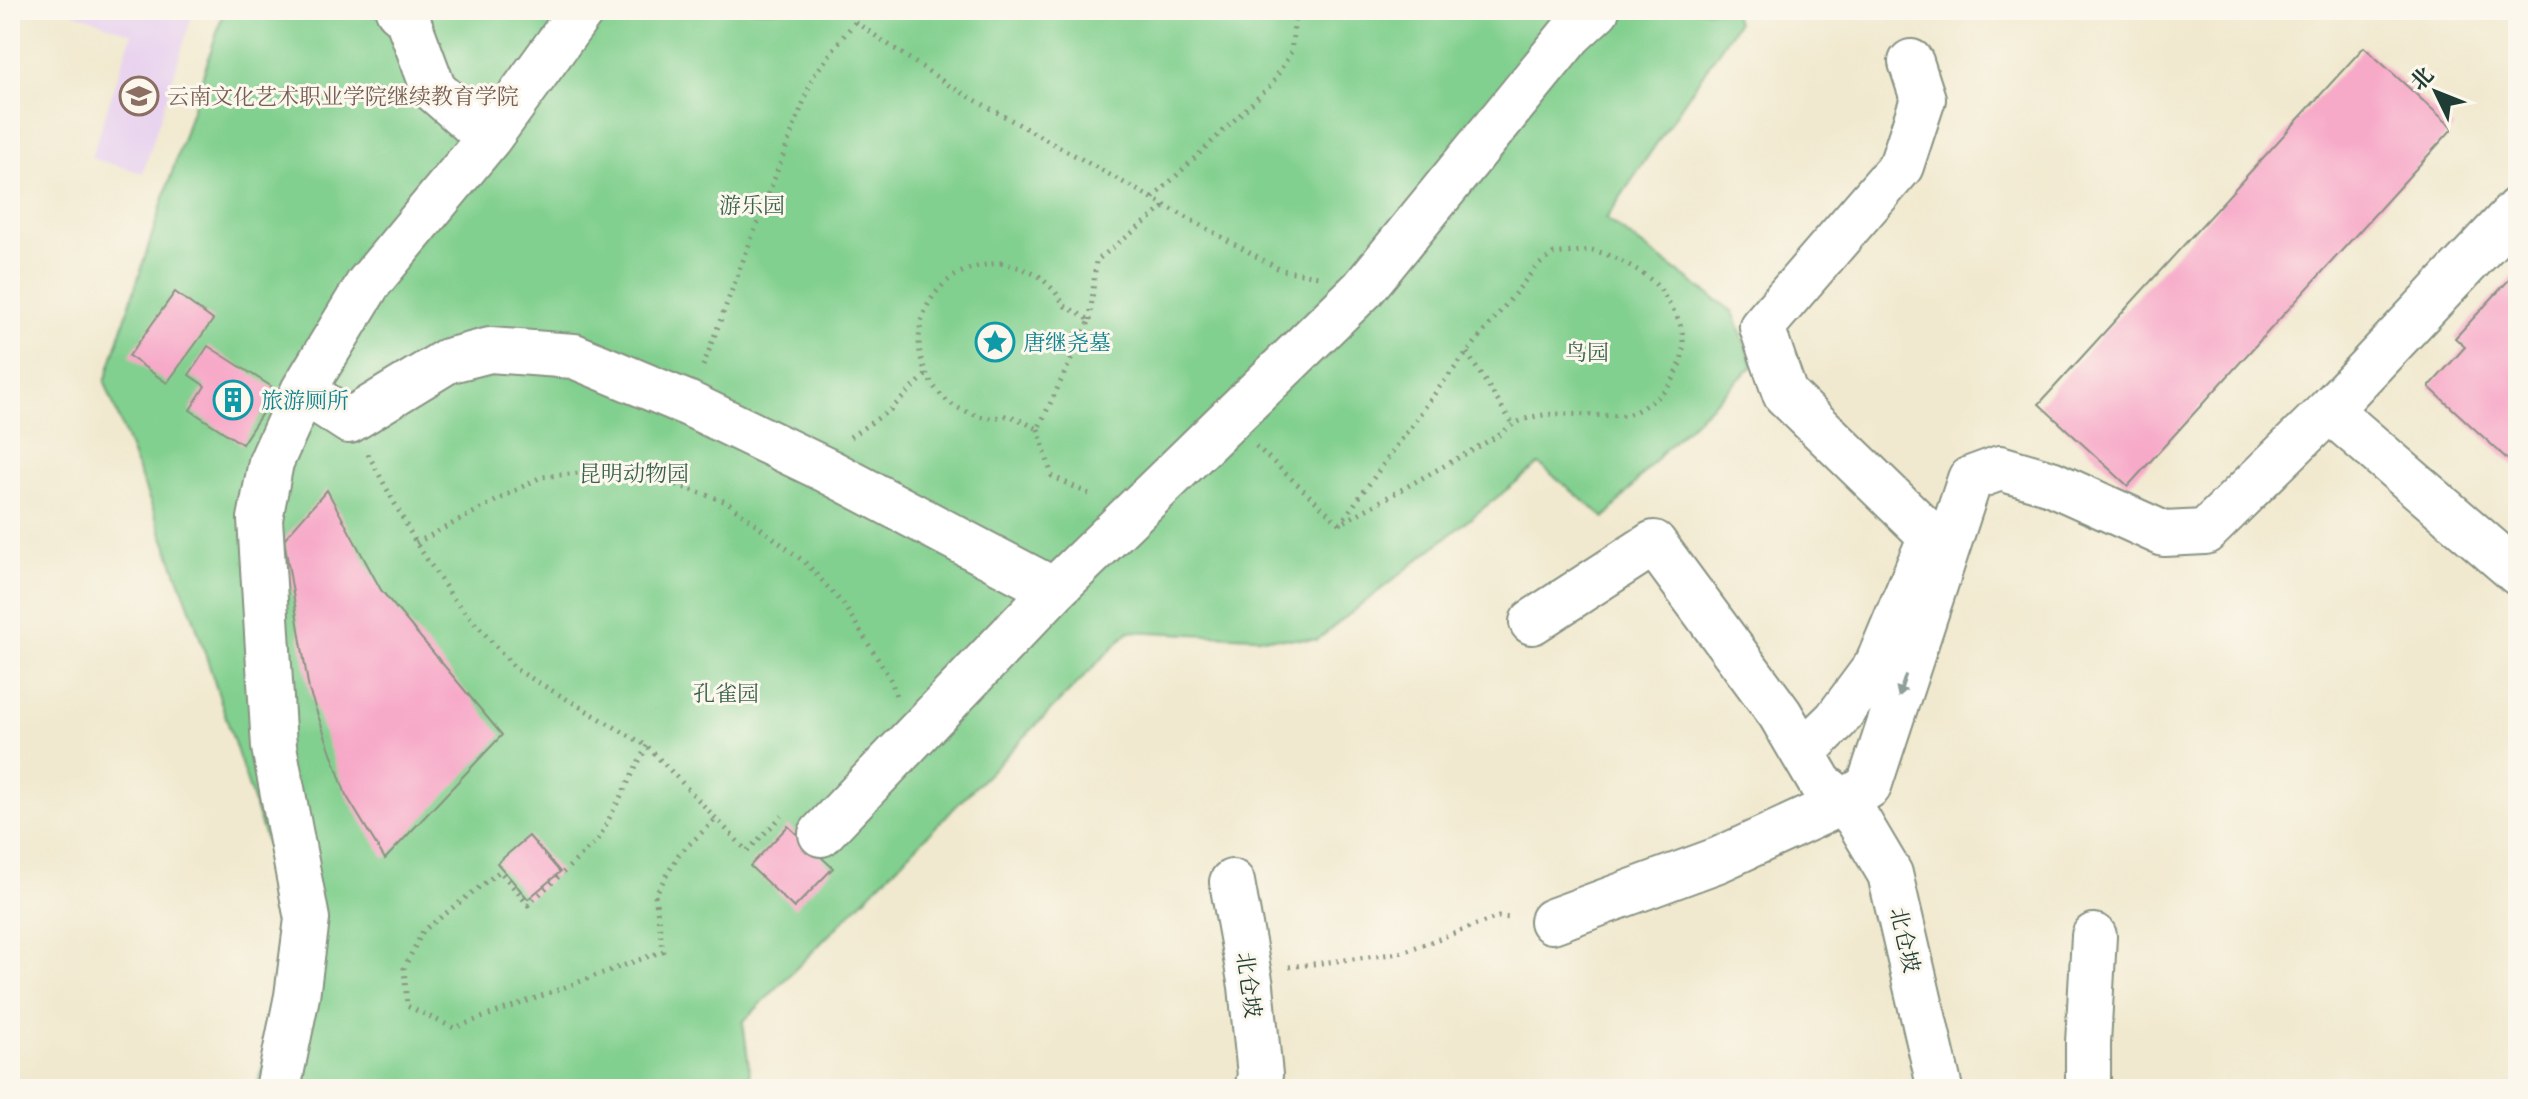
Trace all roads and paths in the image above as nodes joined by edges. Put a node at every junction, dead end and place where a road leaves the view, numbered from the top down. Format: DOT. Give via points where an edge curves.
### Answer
graph roads {
  1 [pos="398,10"];
  2 [pos="582,10"];
  3 [pos="866,10"];
  4 [pos="1296,10"];
  5 [pos="1597,10"];
  6 [pos="855,22"];
  7 [pos="1911,62"];
  8 [pos="489,138"];
  9 [pos="1153,198"];
  10 [pos="1166,206"];
  11 [pos="2518,209"];
  12 [pos="1363,289"];
  13 [pos="1090,320"];
  14 [pos="1467,353"];
  15 [pos="926,375"];
  16 [pos="303,391"];
  17 [pos="689,404"];
  18 [pos="2329,410"];
  19 [pos="1227,420"];
  20 [pos="349,421"];
  21 [pos="1512,423"];
  22 [pos="1038,429"];
  23 [pos="828,471"];
  24 [pos="1130,514"];
  25 [pos="1340,524"];
  26 [pos="416,543"];
  27 [pos="2518,573"];
  28 [pos="1054,590"];
  29 [pos="1532,622"];
  30 [pos="911,741"];
  31 [pos="647,746"];
  32 [pos="1803,752"];
  33 [pos="1844,802"];
  34 [pos="716,819"];
  35 [pos="821,834"];
  36 [pos="747,851"];
  37 [pos="1232,882"];
  38 [pos="1552,921"];
  39 [pos="2094,936"];
  40 [pos="1248,972"];
  41 [pos="278,1089"];
  42 [pos="1257,1089"];
  43 [pos="1940,1089"];
  44 [pos="2088,1089"];
  1 -- 8 [label="street" via="407,18 434,90"];
  2 -- 8 [label="street"];
  3 -- 6 [label="path"];
  4 -- 9 [label="path" via="1291,52 1272,84"];
  5 -- 12 [label="street" via="1570,35"];
  6 -- 9 [label="path" via="950,86"];
  6 -- 17 [label="path" via="813,77"];
  7 -- 32 [label="street" via="1923,99 1901,166 1762,327 1785,394 1931,536 1877,665 1836,720"];
  8 -- 16 [label="street" via="368,284"];
  9 -- 10 [label="path"];
  10 -- 12 [label="path" via="1281,270"];
  10 -- 13 [label="path" via="1096,261"];
  11 -- 18 [label="street"];
  12 -- 19 [label="street"];
  13 -- 15 [label="path" via="1065,306 1039,276 1021,268 1001,263 962,271 945,282 923,316 920,356"];
  13 -- 22 [label="path"];
  14 -- 21 [label="path"];
  14 -- 21 [label="path" via="1537,266 1553,254 1609,254 1661,289 1683,340 1676,377 1661,395 1628,415 1549,414"];
  14 -- 25 [label="path"];
  15 -- 22 [label="path" via="937,391 970,414 1010,416"];
  15 -- 23 [label="path" via="890,410 848,438"];
  16 -- 20 [label="street"];
  16 -- 41 [label="street" via="271,462 260,519 274,747 307,919"];
  17 -- 20 [label="street" via="574,356 490,350 447,361"];
  17 -- 23 [label="street"];
  18 -- 27 [label="street"];
  18 -- 33 [label="street, one-way" via="2205,532 2164,534 2051,483 2000,468 1970,479 1869,786"];
  19 -- 24 [label="street"];
  19 -- 25 [label="path"];
  20 -- 26 [label="path"];
  21 -- 25 [label="path"];
  22 -- 24 [label="path" via="1052,476"];
  23 -- 28 [label="street"];
  24 -- 28 [label="street"];
  26 -- 30 [label="path" via="541,477 626,468 727,502 807,564 844,605 891,680"];
  26 -- 31 [label="path" via="455,601 517,670"];
  28 -- 30 [label="street"];
  29 -- 32 [label="street, 北仓坡" via="1654,543"];
  30 -- 35 [label="street"];
  31 -- 34 [label="path"];
  31 -- 34 [label="path" via="598,840 528,905 500,871 423,931 404,968 407,1006 454,1028 663,951 655,895 679,854"];
  32 -- 33 [label="street, 北仓坡" via="1821,784"];
  33 -- 38 [label="street" via="1718,860"];
  33 -- 43 [label="street, 北仓坡" via="1890,874"];
  34 -- 36 [label="path"];
  37 -- 40 [label="street, 北仓坡"];
  38 -- 40 [label="path" via="1498,917 1400,953"];
  39 -- 44 [label="street"];
  40 -- 42 [label="street, 北仓坡" via="1260,1075"];
}
